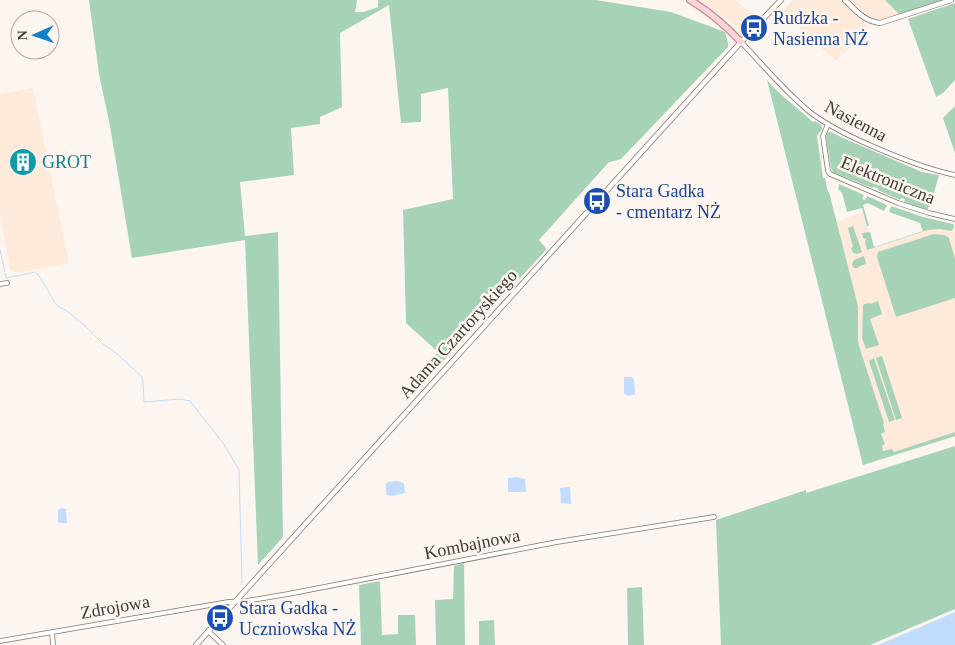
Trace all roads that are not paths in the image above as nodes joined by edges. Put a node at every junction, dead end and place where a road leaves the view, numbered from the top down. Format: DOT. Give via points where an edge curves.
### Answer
graph roads {
  1 [pos="690,0"];
  2 [pos="780,0"];
  3 [pos="844,0"];
  4 [pos="950,0"];
  5 [pos="741,42"];
  6 [pos="828,124"];
  7 [pos="955,175"];
  8 [pos="955,219"];
  9 [pos="7,283"];
  10 [pos="0,284"];
  11 [pos="714,517"];
  12 [pos="235,602"];
  13 [pos="208,631"];
  14 [pos="52,632"];
  15 [pos="0,641"];
  16 [pos="53,645"];
  17 [pos="196,645"];
  18 [pos="223,645"];
  1 -- 5 [label="main road"];
  2 -- 5 [label="street, Adama Czartoryskiego"];
  3 -- 4 [label="street" via="865,19 880,23"];
  5 -- 6 [label="street, Nasienna" via="801,104"];
  5 -- 12 [label="street, Adama Czartoryskiego"];
  6 -- 7 [label="street, Nasienna" via="886,152 932,170"];
  6 -- 8 [label="street, Elektroniczna" via="822,136 830,174 898,203"];
  9 -- 10 [label="street"];
  11 -- 12 [label="street, Kombajnowa" via="557,542"];
  12 -- 13 [label="street, Adama Czartoryskiego"];
  12 -- 14 [label="street, Zdrojowa"];
  13 -- 17 [label="street, Adama Czartoryskiego"];
  13 -- 18 [label="street"];
  14 -- 15 [label="street, Zdrojowa"];
  14 -- 16 [label="street"];
}
